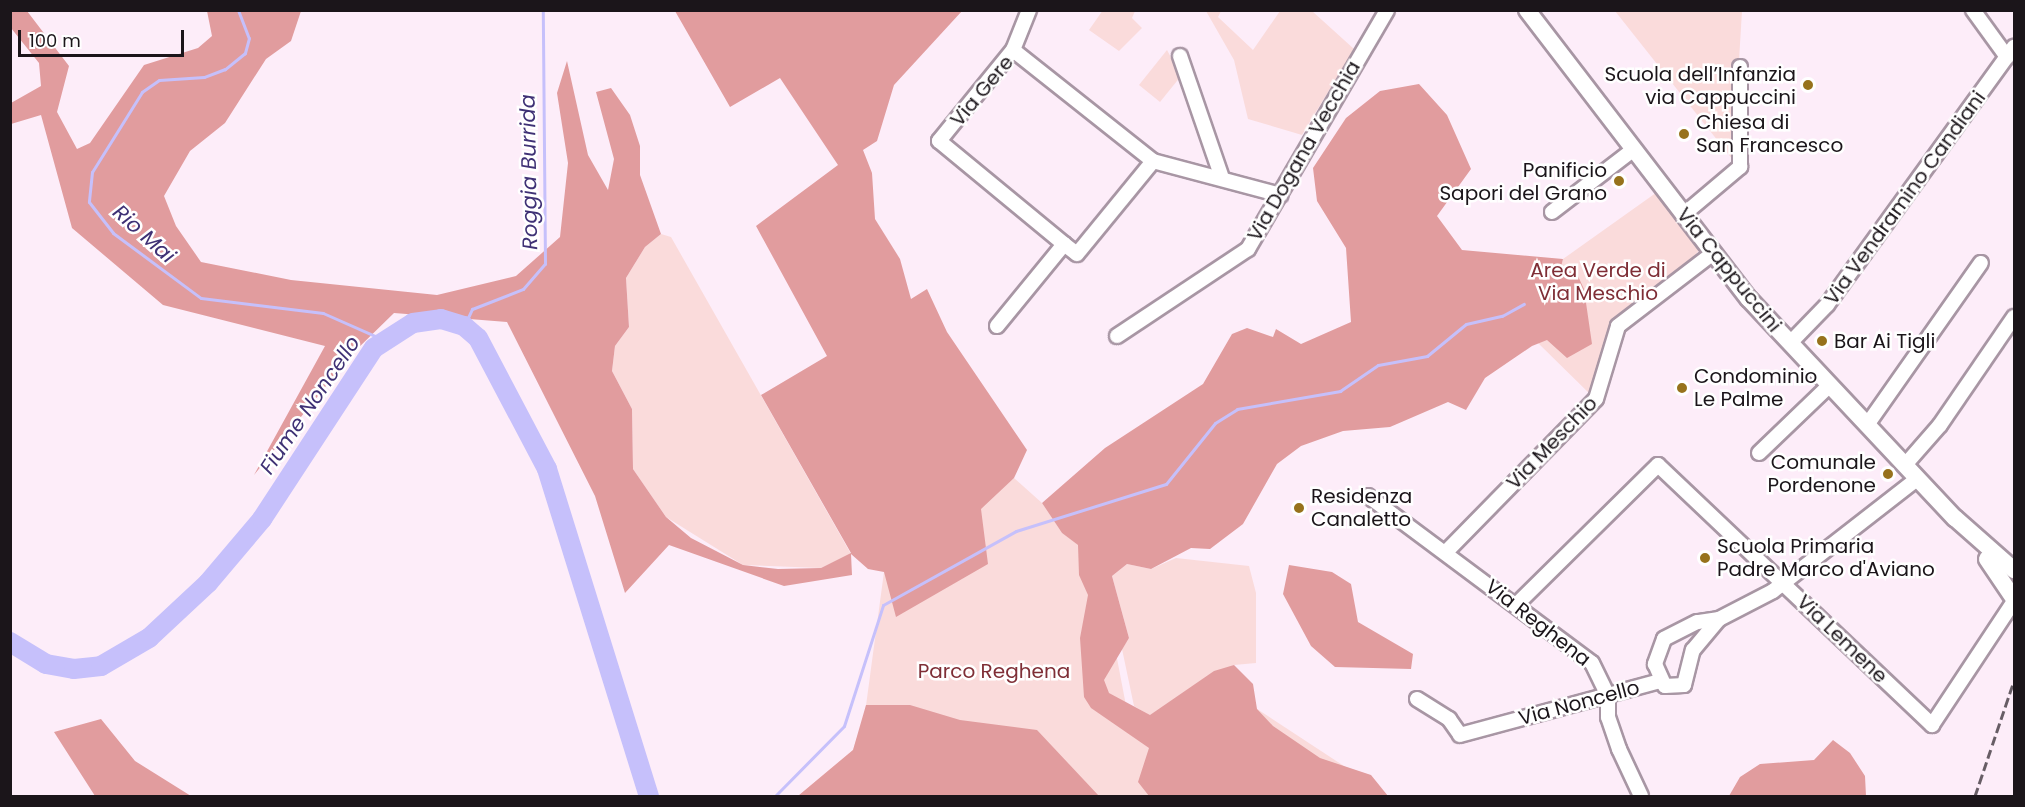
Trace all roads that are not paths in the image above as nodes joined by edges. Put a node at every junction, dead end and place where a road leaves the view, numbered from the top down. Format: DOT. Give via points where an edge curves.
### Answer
graph roads {
  1 [pos="1029,10"];
  2 [pos="1387,10"];
  3 [pos="1518,10"];
  4 [pos="1527,10"];
  5 [pos="1973,10"];
  6 [pos="1539,27"];
  7 [pos="1013,50"];
  8 [pos="2011,52"];
  9 [pos="1180,56"];
  10 [pos="1740,67"];
  11 [pos="1634,149"];
  12 [pos="1153,161"];
  13 [pos="1221,175"];
  14 [pos="1281,195"];
  15 [pos="1552,213"];
  16 [pos="1683,215"];
  17 [pos="1064,244"];
  18 [pos="1713,253"];
  19 [pos="1981,262"];
  20 [pos="2014,317"];
  21 [pos="997,326"];
  22 [pos="1117,336"];
  23 [pos="1790,343"];
  24 [pos="1830,385"];
  25 [pos="1867,425"];
  26 [pos="1759,453"];
  27 [pos="1905,465"];
  28 [pos="1917,479"];
  29 [pos="1368,496"];
  30 [pos="1954,518"];
  31 [pos="1446,552"];
  32 [pos="1999,562"];
  33 [pos="2014,570"];
  34 [pos="2014,579"];
  35 [pos="1784,583"];
  36 [pos="2014,600"];
  37 [pos="1517,604"];
  38 [pos="1719,619"];
  39 [pos="1660,681"];
  40 [pos="1608,696"];
  41 [pos="1417,699"];
  42 [pos="1641,796"];
  1 -- 7 [label="street"];
  2 -- 14 [label="street, Via Dogana Vecchia"];
  3 -- 6 [label="main road, Via Cappuccini"];
  4 -- 6 [label="main road, Via Cappuccini"];
  5 -- 8 [label="street"];
  6 -- 11 [label="main road, Via Cappuccini"];
  7 -- 12 [label="street, Via Gere"];
  7 -- 17 [label="street, Via Gere" via="939,141"];
  8 -- 23 [label="street, Via Vendramino Candiani" via="1838,291"];
  9 -- 13 [label="street"];
  10 -- 16 [label="street" via="1740,167"];
  11 -- 15 [label="street"];
  11 -- 16 [label="main road, Via Cappuccini"];
  12 -- 13 [label="street, Via Gere"];
  12 -- 17 [label="street" via="1077,254"];
  13 -- 14 [label="street, Via Gere"];
  14 -- 22 [label="street, Via Dogana Vecchia" via="1248,249"];
  16 -- 18 [label="main road, Via Cappuccini"];
  17 -- 21 [label="street"];
  18 -- 23 [label="main road, Via Cappuccini"];
  18 -- 31 [label="street, Via Meschio" via="1618,326 1596,399"];
  19 -- 25 [label="street"];
  20 -- 27 [label="street" via="1940,425"];
  23 -- 24 [label="main road, Via Cappuccini"];
  24 -- 25 [label="main road, Via Cappuccini"];
  24 -- 26 [label="street"];
  25 -- 27 [label="main road, Via Cappuccini"];
  27 -- 28 [label="main road, Via Cappuccini"];
  28 -- 30 [label="main road, Via Cappuccini"];
  28 -- 35 [label="street, Via Noncello"];
  29 -- 31 [label="street, Via Reghena"];
  30 -- 32 [label="main road, Via Cappuccini"];
  30 -- 36 [label="main road, Via Cappuccini"];
  31 -- 37 [label="street, Via Reghena"];
  32 -- 33 [label="main road, Via Cappuccini"];
  32 -- 34 [label="street, Via Cappuccini"];
  35 -- 36 [label="street, Via Lemene" via="1932,725"];
  35 -- 37 [label="street, Via Lemene" via="1658,465"];
  35 -- 38 [label="street, Via Noncello"];
  37 -- 40 [label="street, Via Reghena" via="1592,663"];
  38 -- 39 [label="street, Via Noncello" via="1693,650 1684,685 1670,687"];
  38 -- 39 [label="street" via="1689,625 1664,639 1655,664"];
  39 -- 40 [label="street, Via Noncello"];
  40 -- 41 [label="street, Via Noncello" via="1460,735 1449,719"];
  40 -- 42 [label="street, Via Reghena" via="1608,717"];
}
